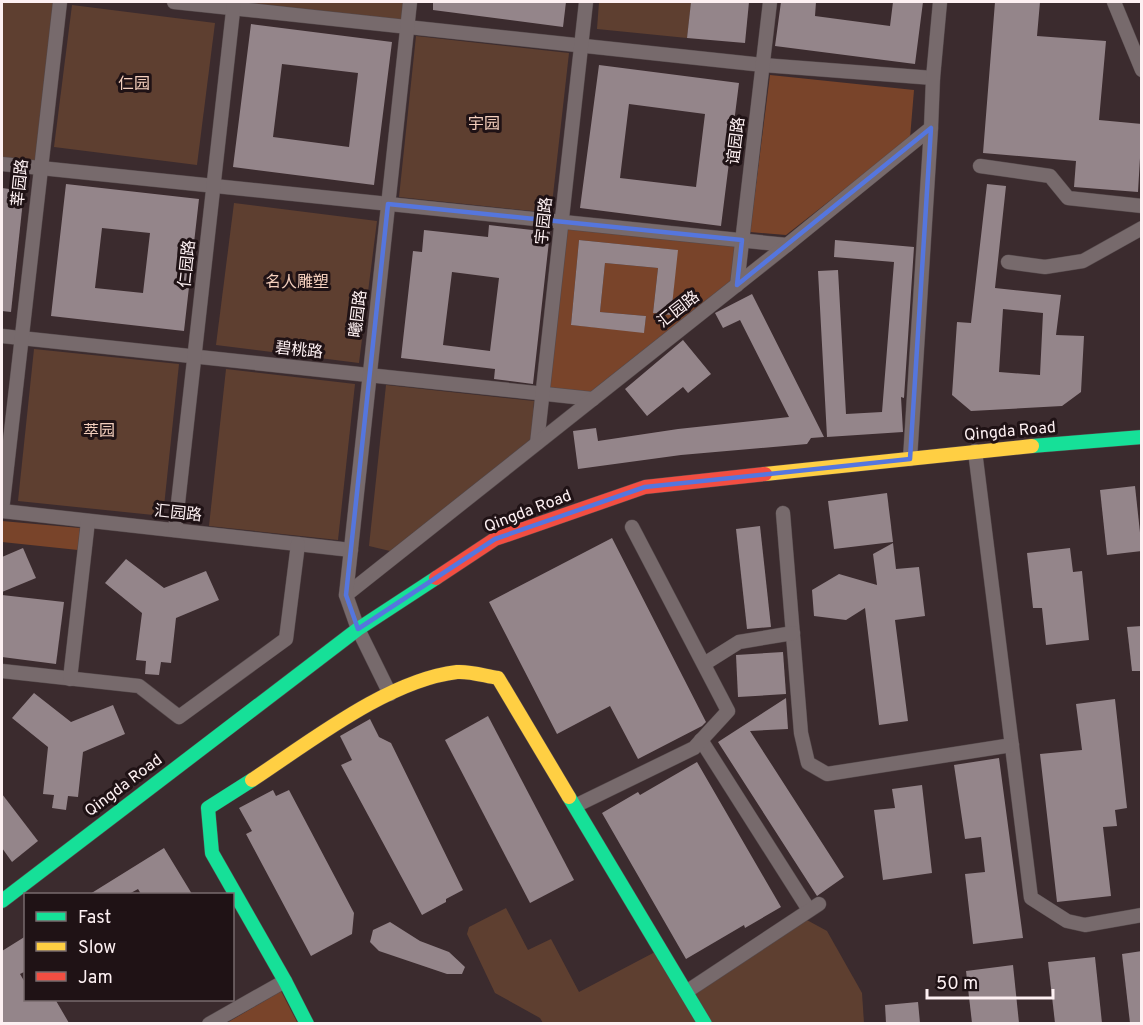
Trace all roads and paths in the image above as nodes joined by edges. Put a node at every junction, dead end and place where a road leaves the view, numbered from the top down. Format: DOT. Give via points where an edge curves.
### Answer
graph roads {
  1 [pos="59,2"];
  2 [pos="174,2"];
  3 [pos="410,2"];
  4 [pos="586,2"];
  5 [pos="770,2"];
  6 [pos="940,2"];
  7 [pos="1114,2"];
  8 [pos="234,5"];
  9 [pos="407,26"];
  10 [pos="581,45"];
  11 [pos="763,65"];
  12 [pos="1142,70"];
  13 [pos="933,78"];
  14 [pos="932,128"];
  15 [pos="2,164"];
  16 [pos="980,166"];
  17 [pos="41,168"];
  18 [pos="214,186"];
  19 [pos="388,204"];
  20 [pos="1142,206"];
  21 [pos="561,222"];
  22 [pos="1142,228"];
  23 [pos="742,240"];
  24 [pos="787,245"];
  25 [pos="1008,262"];
  26 [pos="737,285"];
  27 [pos="21,332"];
  28 [pos="2,336"];
  29 [pos="194,356"];
  30 [pos="368,375"];
  31 [pos="543,393"];
  32 [pos="593,399"];
  33 [pos="1141,437"];
  34 [pos="537,443"];
  35 [pos="975,452"];
  36 [pos="910,459"];
  37 [pos="2,511"];
  38 [pos="783,513"];
  39 [pos="88,521"];
  40 [pos="632,527"];
  41 [pos="175,530"];
  42 [pos="298,544"];
  43 [pos="351,550"];
  44 [pos="346,595"];
  45 [pos="358,629"];
  46 [pos="793,633"];
  47 [pos="704,664"];
  48 [pos="2,671"];
  49 [pos="70,679"];
  50 [pos="390,694"];
  51 [pos="701,740"];
  52 [pos="1012,745"];
  53 [pos="575,806"];
  54 [pos="2,901"];
  55 [pos="1142,915"];
  56 [pos="285,981"];
  57 [pos="686,992"];
  58 [pos="209,1023"];
  59 [pos="306,1023"];
  60 [pos="705,1023"];
  1 -- 17 [label="street"];
  2 -- 8 [label="street"];
  3 -- 9 [label="street, 曦园路"];
  4 -- 10 [label="street, 宇园路"];
  5 -- 11 [label="street, 谊园路"];
  6 -- 13 [label="street"];
  7 -- 12 [label="street"];
  8 -- 9 [label="street"];
  8 -- 18 [label="street, 仁园路"];
  9 -- 10 [label="street"];
  9 -- 19 [label="street, 曦园路"];
  10 -- 11 [label="street"];
  10 -- 21 [label="street, 宇园路"];
  11 -- 13 [label="street"];
  11 -- 23 [label="street, 谊园路"];
  13 -- 14 [label="street"];
  14 -- 24 [label="street, 汇园路"];
  14 -- 36 [label="street"];
  15 -- 17 [label="street"];
  16 -- 20 [label="street" via="1050,176 1068,198"];
  17 -- 18 [label="street"];
  17 -- 27 [label="street"];
  18 -- 19 [label="street"];
  18 -- 29 [label="street, 仁园路"];
  19 -- 21 [label="street"];
  19 -- 30 [label="street, 曦园路"];
  21 -- 23 [label="street"];
  21 -- 31 [label="street, 宇园路"];
  22 -- 25 [label="street" via="1083,261 1045,267"];
  23 -- 24 [label="street"];
  23 -- 26 [label="street, 谊园路"];
  24 -- 26 [label="street, 汇园路"];
  26 -- 32 [label="street, 汇园路"];
  27 -- 28 [label="street, 碧桃路"];
  27 -- 29 [label="street, 碧桃路"];
  27 -- 37 [label="street"];
  29 -- 30 [label="street, 碧桃路"];
  29 -- 41 [label="street, 仁园路"];
  30 -- 31 [label="street, 碧桃路"];
  30 -- 43 [label="street, 曦园路"];
  31 -- 32 [label="street, 碧桃路"];
  31 -- 34 [label="street, 宇园路"];
  32 -- 34 [label="street, 汇园路"];
  33 -- 35 [label="street, Qingda Road"];
  34 -- 44 [label="street, 汇园路"];
  35 -- 36 [label="street, Qingda Road"];
  35 -- 52 [label="street"];
  36 -- 45 [label="street, Qingda Road" via="645,487 495,539"];
  37 -- 39 [label="street, 汇园路"];
  38 -- 46 [label="street"];
  39 -- 41 [label="street, 汇园路"];
  39 -- 49 [label="street"];
  40 -- 47 [label="street"];
  41 -- 42 [label="street, 汇园路"];
  42 -- 43 [label="street, 汇园路"];
  42 -- 49 [label="street" via="286,639 179,717 139,686"];
  43 -- 44 [label="street, 曦园路"];
  44 -- 45 [label="street, 曦园路"];
  45 -- 50 [label="street, 曦园路"];
  45 -- 54 [label="street, Qingda Road"];
  46 -- 47 [label="street" via="739,642"];
  46 -- 52 [label="street" via="801,733 808,763 826,774"];
  47 -- 51 [label="street" via="728,711"];
  48 -- 49 [label="street"];
  50 -- 53 [label="street" via="411,683 459,672 498,678"];
  50 -- 56 [label="street" via="208,808 212,853"];
  51 -- 53 [label="street" via="694,748"];
  51 -- 57 [label="street" via="814,907"];
  52 -- 55 [label="street" via="1031,898 1067,921 1085,925"];
  53 -- 57 [label="street"];
  56 -- 58 [label="street"];
  56 -- 59 [label="street"];
  57 -- 60 [label="street"];
}
